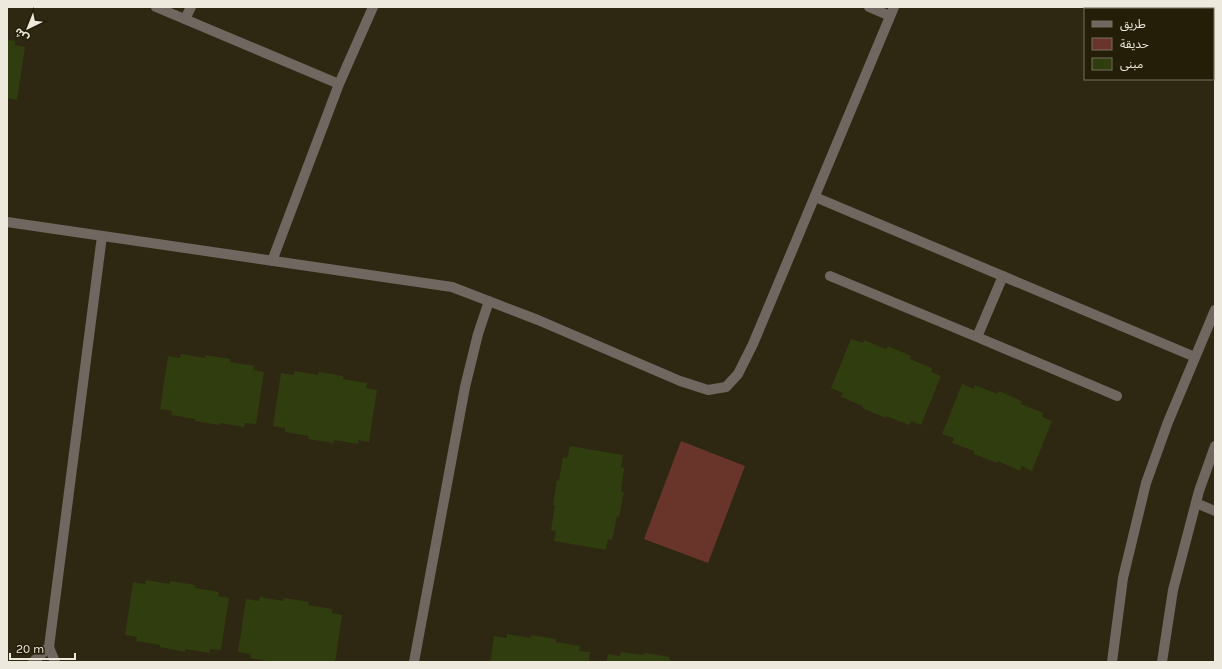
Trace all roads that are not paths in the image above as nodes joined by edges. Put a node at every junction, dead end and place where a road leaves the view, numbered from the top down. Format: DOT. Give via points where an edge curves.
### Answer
graph roads {
  1 [pos="156,7"];
  2 [pos="191,7"];
  3 [pos="373,7"];
  4 [pos="870,7"];
  5 [pos="892,11"];
  6 [pos="185,19"];
  7 [pos="339,84"];
  8 [pos="815,197"];
  9 [pos="7,222"];
  10 [pos="102,236"];
  11 [pos="272,261"];
  12 [pos="830,276"];
  13 [pos="1003,276"];
  14 [pos="489,301"];
  15 [pos="1215,310"];
  16 [pos="977,337"];
  17 [pos="1195,357"];
  18 [pos="1117,396"];
  19 [pos="1215,446"];
  20 [pos="1196,503"];
  21 [pos="1215,511"];
  22 [pos="49,647"];
  23 [pos="33,662"];
  24 [pos="55,662"];
  25 [pos="414,662"];
  26 [pos="1112,662"];
  27 [pos="1162,662"];
  1 -- 6 [label="street"];
  2 -- 6 [label="street"];
  3 -- 7 [label="street"];
  4 -- 5 [label="street"];
  5 -- 8 [label="street"];
  6 -- 7 [label="street"];
  7 -- 11 [label="street"];
  8 -- 13 [label="street"];
  8 -- 14 [label="street" via="753,344 738,374 726,386 708,390 680,381"];
  9 -- 10 [label="street"];
  10 -- 11 [label="street"];
  10 -- 22 [label="street"];
  11 -- 14 [label="street" via="452,287"];
  12 -- 16 [label="street"];
  13 -- 16 [label="street"];
  13 -- 17 [label="street"];
  14 -- 25 [label="street" via="465,388"];
  15 -- 17 [label="street"];
  16 -- 18 [label="street"];
  17 -- 26 [label="street" via="1146,483 1123,578"];
  19 -- 20 [label="street"];
  20 -- 21 [label="street"];
  20 -- 27 [label="street" via="1173,590"];
  22 -- 23 [label="street"];
  22 -- 24 [label="street"];
}
